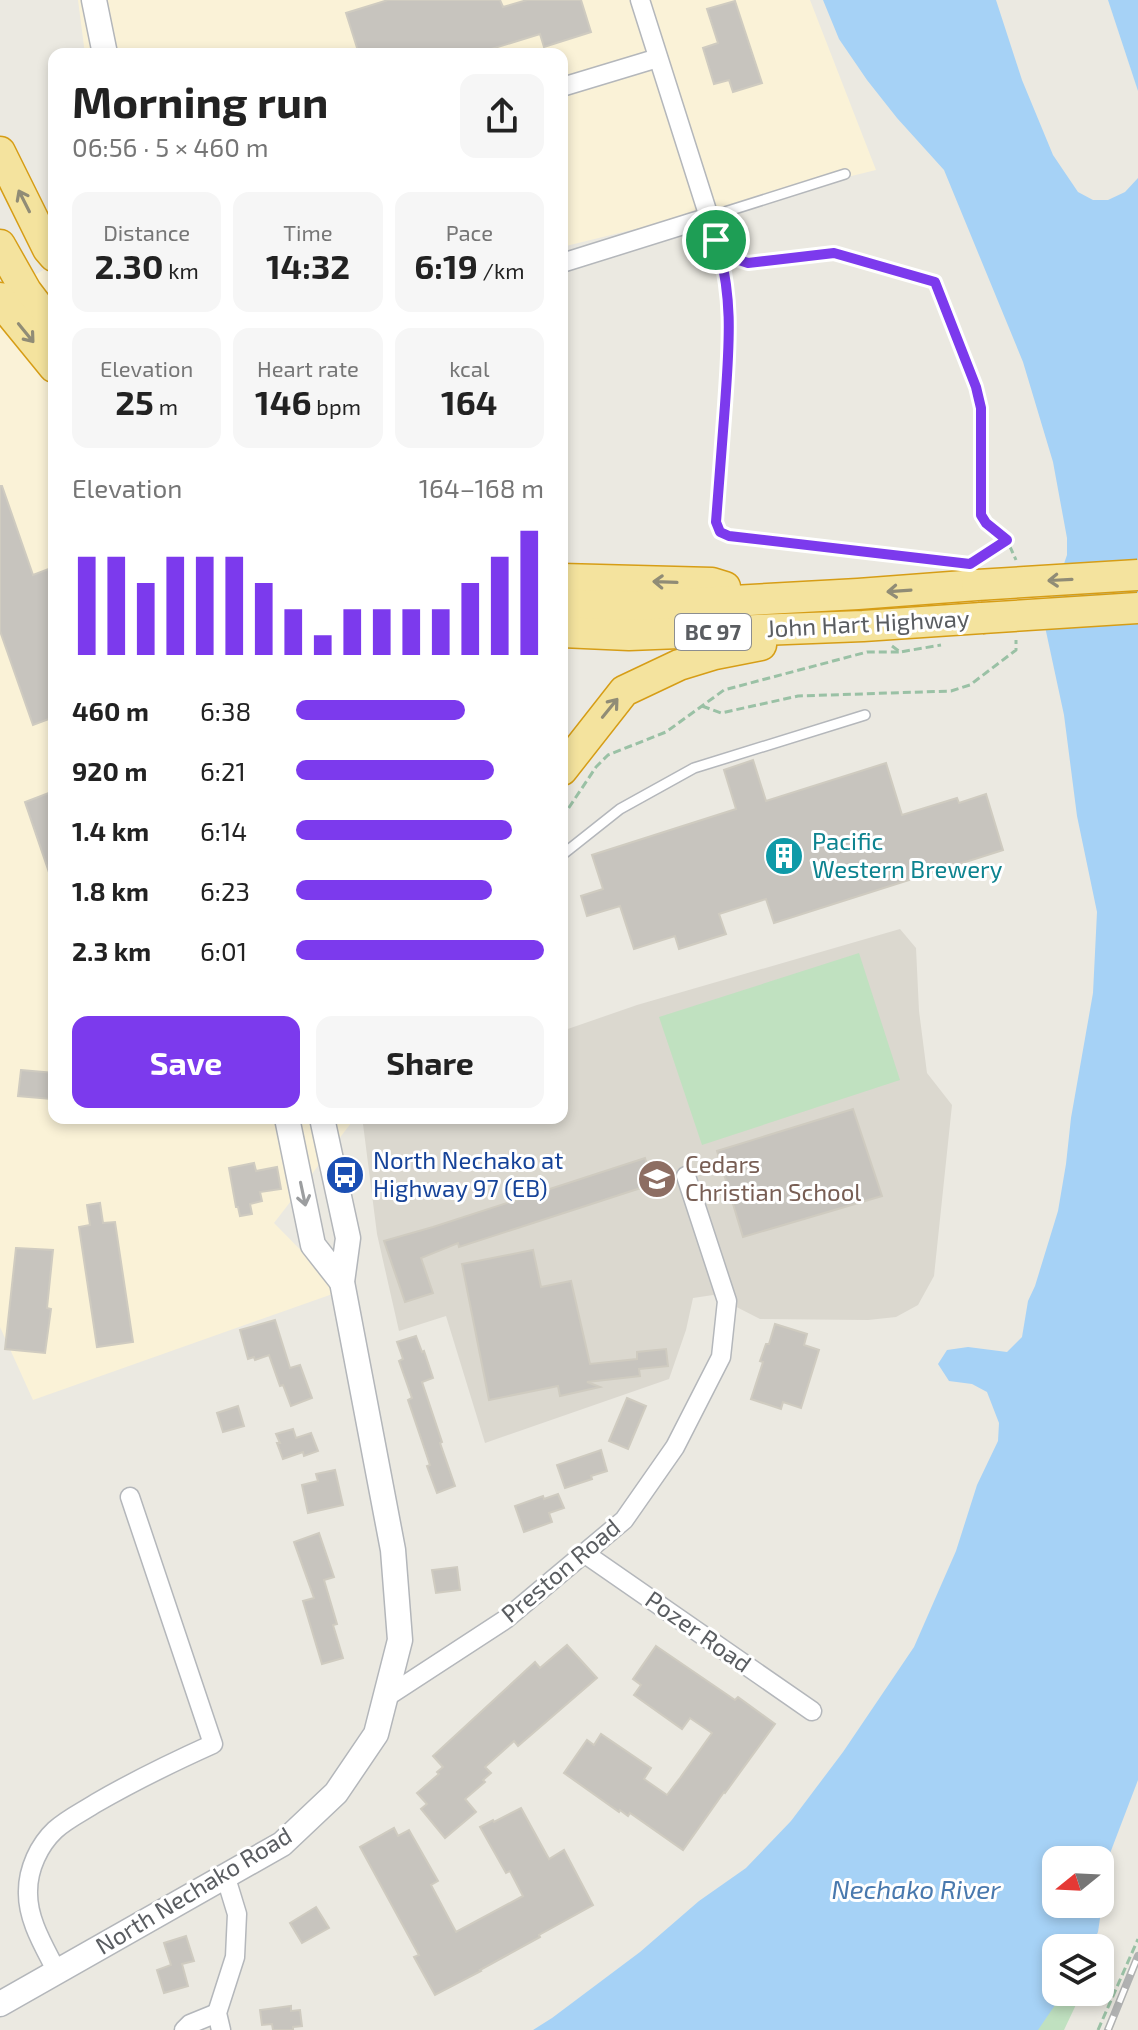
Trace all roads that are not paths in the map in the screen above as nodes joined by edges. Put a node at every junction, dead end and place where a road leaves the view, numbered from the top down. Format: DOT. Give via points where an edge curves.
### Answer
graph roads {
  1 [pos="94,0"];
  2 [pos="640,0"];
  3 [pos="104,48"];
  4 [pos="658,58"];
  5 [pos="568,85"];
  6 [pos="0,152"];
  7 [pos="845,174"];
  8 [pos="709,217"];
  9 [pos="48,243"];
  10 [pos="0,245"];
  11 [pos="568,261"];
  12 [pos="0,298"];
  13 [pos="48,320"];
  14 [pos="48,360"];
  15 [pos="1138,575"];
  16 [pos="568,579"];
  17 [pos="769,599"];
  18 [pos="568,604"];
  19 [pos="1138,608"];
  20 [pos="863,626"];
  21 [pos="568,632"];
  22 [pos="865,715"];
  23 [pos="568,762"];
  24 [pos="568,850"];
  25 [pos="288,1124"];
  26 [pos="325,1124"];
  27 [pos="686,1176"];
  28 [pos="342,1282"];
  29 [pos="130,1497"];
  30 [pos="584,1553"];
  31 [pos="385,1698"];
  32 [pos="812,1711"];
  33 [pos="226,1878"];
  34 [pos="57,1972"];
  35 [pos="0,2004"];
  36 [pos="219,2022"];
  37 [pos="184,2030"];
  1 -- 3 [label="main road"];
  2 -- 4 [label="street"];
  4 -- 5 [label="street"];
  4 -- 8 [label="street"];
  9 -- 6 [label="highway, one-way"];
  7 -- 8 [label="lane"];
  8 -- 11 [label="street"];
  10 -- 13 [label="highway"];
  12 -- 14 [label="highway, one-way"];
  15 -- 17 [label="highway, John Hart Highway / BC 97, one-way, bridge" via="973,574"];
  17 -- 16 [label="highway, one-way" via="712,583"];
  17 -- 18 [label="highway, John Hart Highway / BC 97" via="624,607"];
  19 -- 20 [label="highway, John Hart Highway / BC 97, bridge"];
  20 -- 21 [label="highway, John Hart Highway / BC 97" via="629,635"];
  23 -- 20 [label="highway, one-way" via="624,691 679,665"];
  22 -- 24 [label="lane" via="694,768 620,809"];
  25 -- 28 [label="main road, North Nechako Road, one-way" via="313,1245"];
  26 -- 28 [label="main road, North Nechako Road" via="348,1238"];
  27 -- 30 [label="street, Preston Road" via="727,1301 721,1357 675,1447 624,1520"];
  28 -- 31 [label="main road, North Nechako Road" via="393,1550 400,1640"];
  29 -- 34 [label="street" via="213,1744 69,1820 40,1850 27,1892 32,1917"];
  30 -- 31 [label="street, Preston Road" via="506,1619"];
  30 -- 32 [label="street, Pozer Road"];
  31 -- 33 [label="main road, North Nechako Road" via="376,1734 336,1793 282,1844"];
  33 -- 34 [label="main road, North Nechako Road"];
  33 -- 36 [label="street" via="237,1914 235,1957"];
  34 -- 35 [label="main road, North Nechako Road"];
  36 -- 37 [label="street" via="190,2024"];
}
